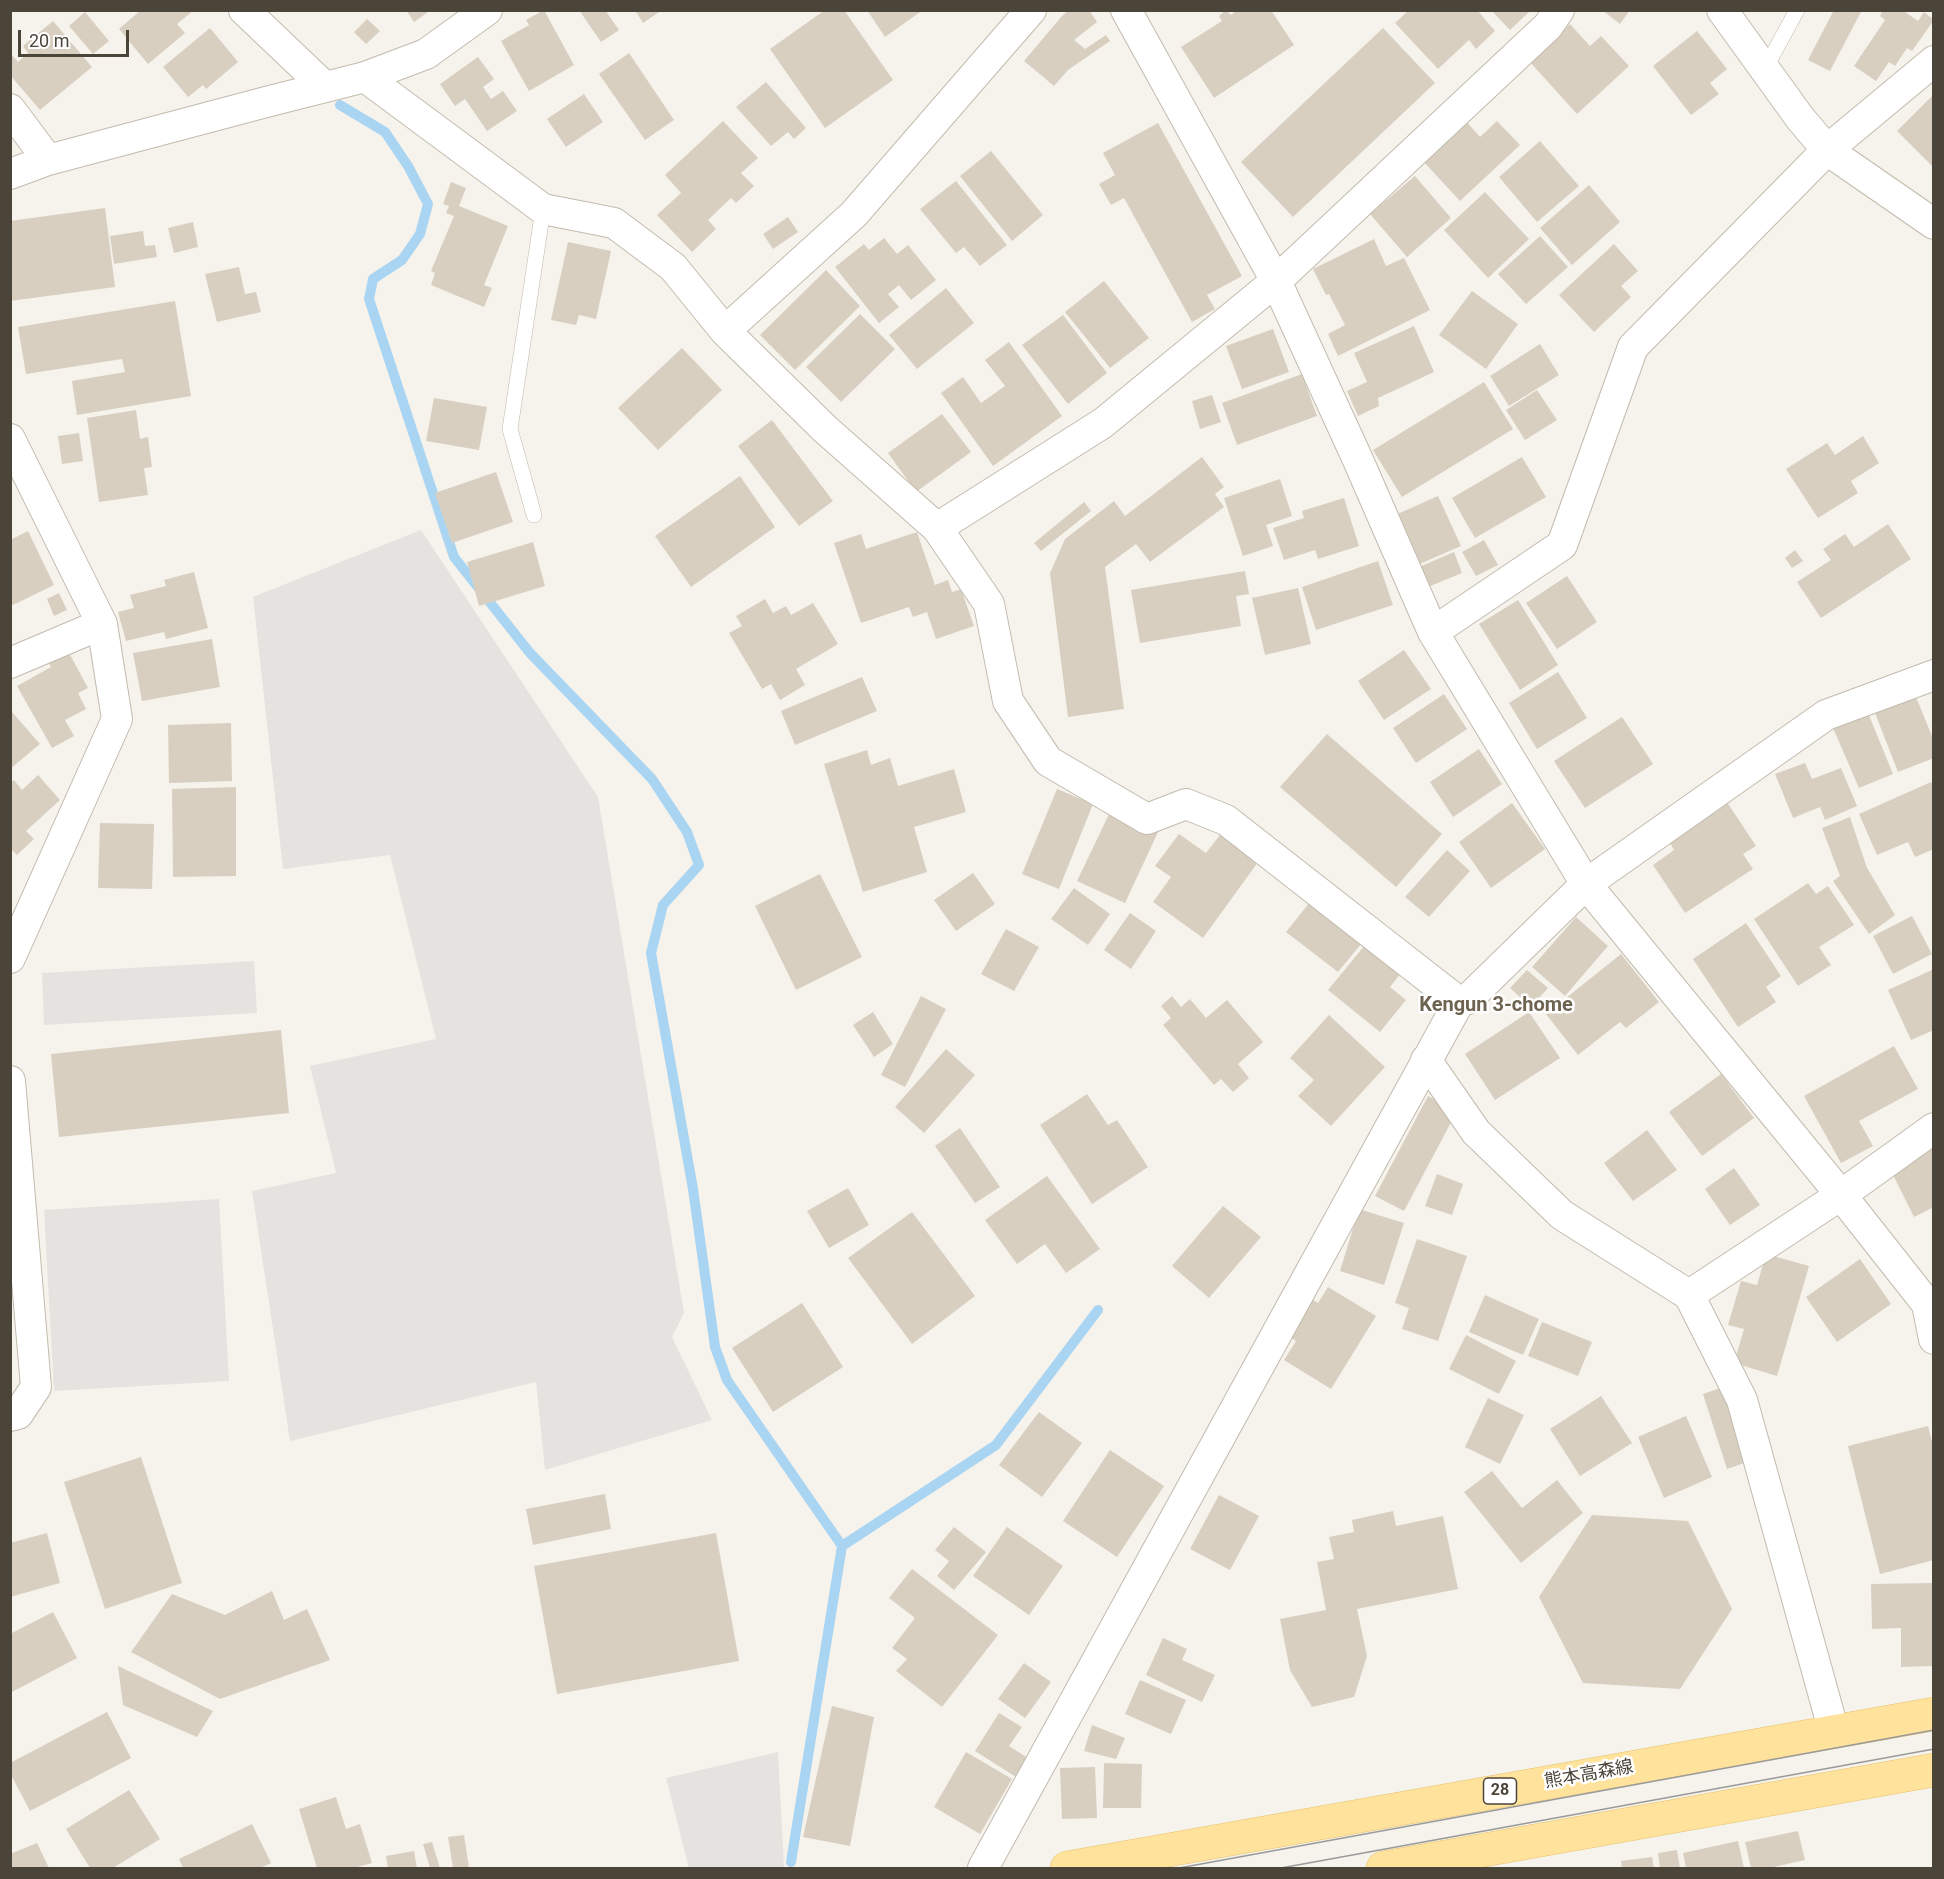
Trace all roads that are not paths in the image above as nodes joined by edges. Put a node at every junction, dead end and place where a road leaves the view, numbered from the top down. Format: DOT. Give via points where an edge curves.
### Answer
graph roads {
  1 [pos="244,10"];
  2 [pos="487,10"];
  3 [pos="1031,10"];
  4 [pos="1126,10"];
  5 [pos="1559,10"];
  6 [pos="1722,10"];
  7 [pos="1797,10"];
  8 [pos="1934,61"];
  9 [pos="1764,69"];
  10 [pos="366,77"];
  11 [pos="326,87"];
  12 [pos="10,109"];
  13 [pos="1827,150"];
  14 [pos="48,160"];
  15 [pos="10,174"];
  16 [pos="543,209"];
  17 [pos="1934,224"];
  18 [pos="1276,281"];
  19 [pos="725,331"];
  20 [pos="10,439"];
  21 [pos="534,515"];
  22 [pos="937,528"];
  23 [pos="102,624"];
  24 [pos="1432,632"];
  25 [pos="10,663"];
  26 [pos="1933,678"];
  27 [pos="1586,884"];
  28 [pos="10,958"];
  29 [pos="1459,1002"];
  30 [pos="1426,1060"];
  31 [pos="10,1081"];
  32 [pos="1934,1128"];
  33 [pos="1841,1195"];
  34 [pos="1689,1295"];
  35 [pos="1934,1339"];
  36 [pos="10,1416"];
  37 [pos="1934,1714"];
  38 [pos="1834,1732"];
  39 [pos="1934,1770"];
  40 [pos="983,1869"];
  41 [pos="1067,1869"];
  42 [pos="1383,1869"];
  1 -- 11 [label="street"];
  2 -- 10 [label="street" via="426,54"];
  3 -- 19 [label="street" via="854,214"];
  4 -- 18 [label="street"];
  5 -- 18 [label="street" via="1548,26"];
  6 -- 9 [label="street"];
  7 -- 9 [label="lane"];
  8 -- 13 [label="street"];
  9 -- 13 [label="street"];
  10 -- 11 [label="street"];
  10 -- 16 [label="street"];
  11 -- 14 [label="street"];
  12 -- 14 [label="street"];
  13 -- 17 [label="street"];
  13 -- 24 [label="street" via="1633,347 1562,545"];
  14 -- 15 [label="street"];
  16 -- 19 [label="street" via="614,223 673,267"];
  16 -- 21 [label="lane" via="510,429"];
  18 -- 22 [label="street" via="1103,423"];
  18 -- 24 [label="street"];
  19 -- 22 [label="street" via="832,436"];
  20 -- 23 [label="street"];
  22 -- 29 [label="street" via="989,604 1008,701 1048,761 1147,819 1186,804 1226,820"];
  23 -- 25 [label="street"];
  23 -- 28 [label="street" via="117,719"];
  24 -- 27 [label="street"];
  26 -- 27 [label="street" via="1826,715"];
  27 -- 29 [label="street" via="1468,999"];
  27 -- 33 [label="street"];
  29 -- 30 [label="street"];
  30 -- 34 [label="street" via="1476,1132 1562,1215"];
  30 -- 40 [label="street"];
  31 -- 36 [label="street" via="36,1387 18,1414"];
  32 -- 33 [label="street"];
  33 -- 34 [label="street"];
  33 -- 35 [label="street" via="1927,1304"];
  34 -- 38 [label="street" via="1742,1400"];
  37 -- 38 [label="main road, 熊本高森線 / 28"];
  38 -- 41 [label="main road, 熊本高森線 / 28"];
  39 -- 42 [label="main road"];
}
